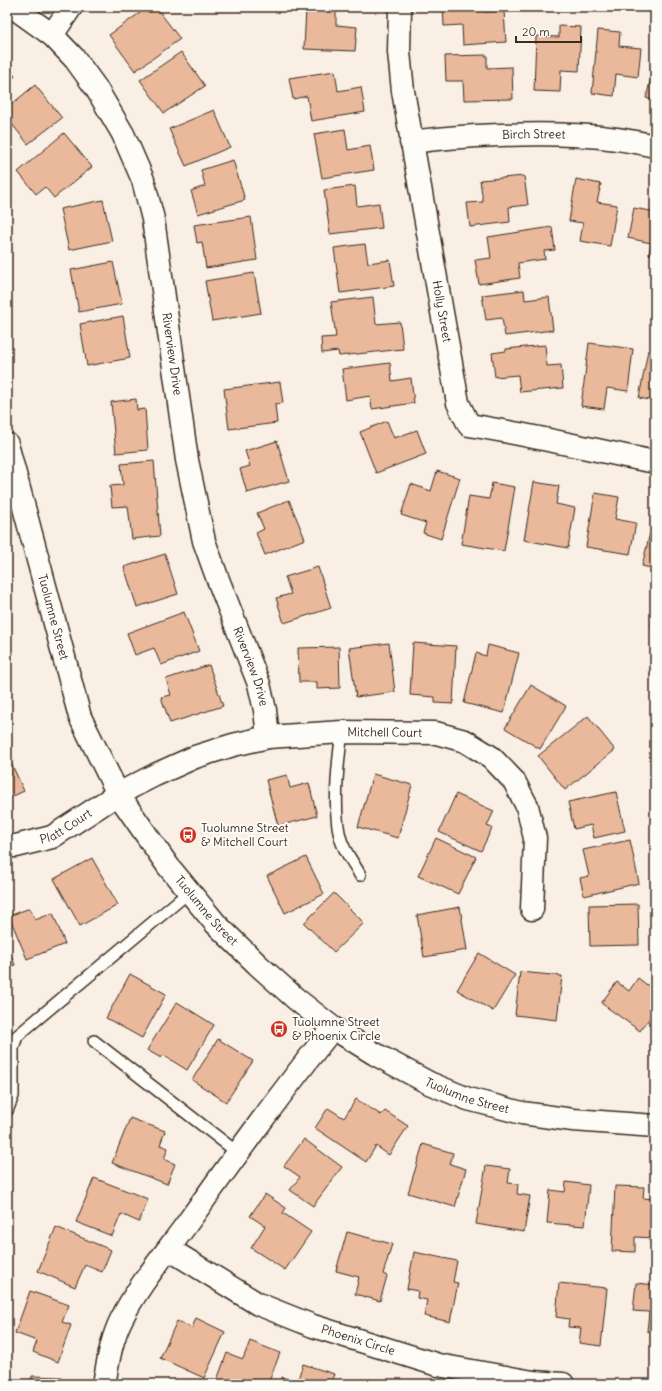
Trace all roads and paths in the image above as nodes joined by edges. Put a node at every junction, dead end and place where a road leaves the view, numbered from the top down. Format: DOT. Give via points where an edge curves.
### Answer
graph roads {
  1 [pos="13,7"];
  2 [pos="71,7"];
  3 [pos="400,7"];
  4 [pos="52,35"];
  5 [pos="411,142"];
  6 [pos="655,146"];
  7 [pos="7,444"];
  8 [pos="655,462"];
  9 [pos="342,732"];
  10 [pos="268,737"];
  11 [pos="118,794"];
  12 [pos="7,846"];
  13 [pos="360,875"];
  14 [pos="190,892"];
  15 [pos="532,909"];
  16 [pos="333,1028"];
  17 [pos="94,1041"];
  18 [pos="7,1110"];
  19 [pos="655,1126"];
  20 [pos="238,1153"];
  21 [pos="169,1249"];
  22 [pos="104,1384"];
  23 [pos="563,1384"];
  1 -- 4 [label="street, Riverview Drive"];
  2 -- 4 [label="street"];
  3 -- 5 [label="street, Holly Street" via="399,52"];
  4 -- 10 [label="street, Riverview Drive" via="75,58 96,88 123,134 144,180 153,219 188,460 204,541 259,684"];
  5 -- 6 [label="street, Birch Street" via="444,137 539,133 631,140"];
  5 -- 8 [label="street, Holly Street" via="458,403 469,426"];
  7 -- 11 [label="street, Tuolumne Street" via="80,717"];
  9 -- 10 [label="street, Mitchell Court"];
  9 -- 13 [label="lane" via="337,794 338,820 341,839"];
  9 -- 15 [label="street, Mitchell Court" via="436,733 465,741 492,757 514,781 527,806 535,838"];
  10 -- 11 [label="street, Mitchell Court" via="195,757"];
  11 -- 12 [label="street, Platt Court" via="52,837"];
  11 -- 14 [label="street, Tuolumne Street" via="168,866"];
  14 -- 16 [label="street, Tuolumne Street" via="216,924 258,965"];
  14 -- 18 [label="lane" via="17,1036 14,1048 13,1096"];
  16 -- 19 [label="street, Tuolumne Street" via="429,1083 468,1099 522,1113 573,1120"];
  16 -- 20 [label="street"];
  17 -- 20 [label="lane"];
  20 -- 21 [label="street"];
  21 -- 22 [label="street" via="140,1287 121,1320 109,1356"];
  21 -- 23 [label="street, Phoenix Circle" via="258,1304 312,1326 438,1366 533,1382"];
}
